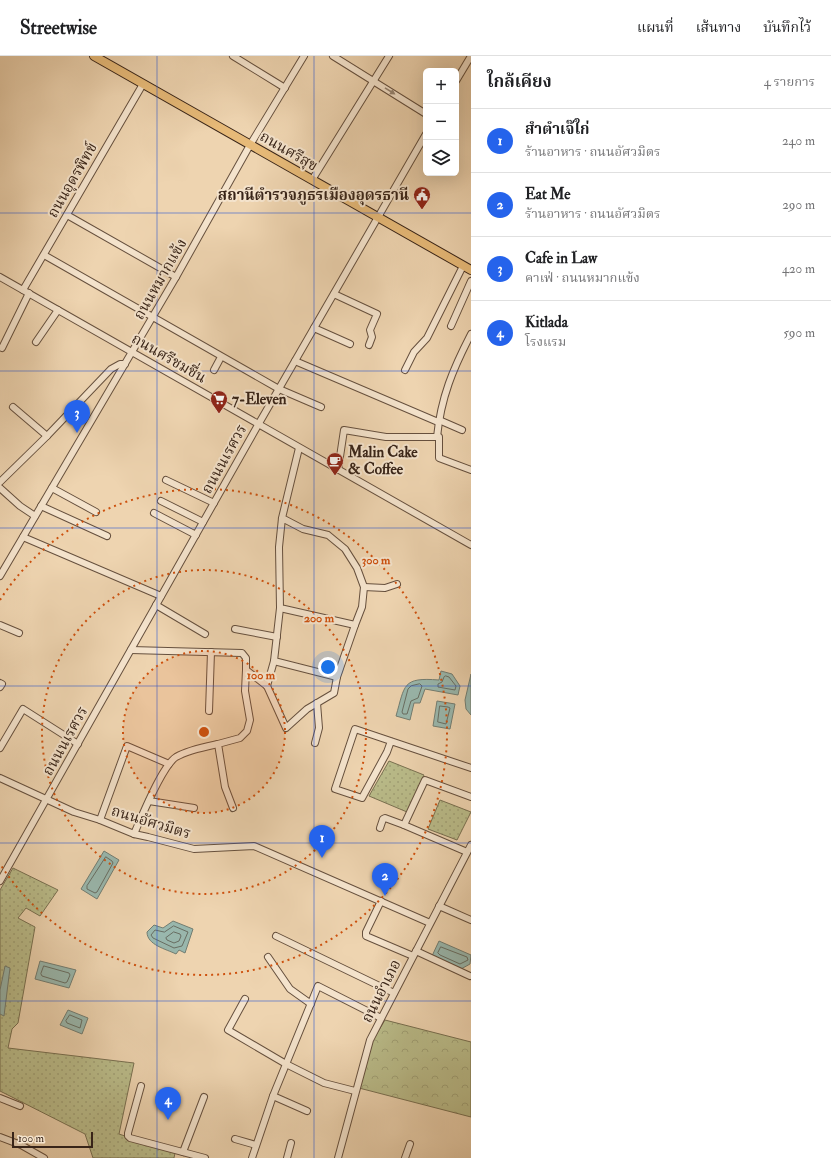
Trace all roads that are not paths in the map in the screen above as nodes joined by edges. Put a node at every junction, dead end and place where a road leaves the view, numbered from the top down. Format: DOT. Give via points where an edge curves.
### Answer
graph roads {
  1 [pos="94,56"];
  2 [pos="233,56"];
  3 [pos="304,56"];
  4 [pos="333,56"];
  5 [pos="388,56"];
  6 [pos="471,56"];
  7 [pos="459,76"];
  8 [pos="374,81"];
  9 [pos="143,84"];
  10 [pos="284,88"];
  11 [pos="423,112"];
  12 [pos="423,139"];
  13 [pos="250,145"];
  14 [pos="312,180"];
  15 [pos="67,215"];
  16 [pos="378,218"];
  17 [pos="44,255"];
  18 [pos="463,266"];
  19 [pos="471,270"];
  20 [pos="0,277"];
  21 [pos="176,277"];
  22 [pos="471,281"];
  23 [pos="26,292"];
  24 [pos="334,294"];
  25 [pos="58,310"];
  26 [pos="153,316"];
  27 [pos="451,326"];
  28 [pos="314,328"];
  29 [pos="471,334"];
  30 [pos="36,342"];
  31 [pos="350,344"];
  32 [pos="369,345"];
  33 [pos="2,348"];
  34 [pos="132,351"];
  35 [pos="221,357"];
  36 [pos="295,361"];
  37 [pos="125,364"];
  38 [pos="214,370"];
  39 [pos="405,370"];
  40 [pos="279,389"];
  41 [pos="13,407"];
  42 [pos="321,407"];
  43 [pos="439,421"];
  44 [pos="258,424"];
  45 [pos="462,430"];
  46 [pos="47,436"];
  47 [pos="437,437"];
  48 [pos="299,448"];
  49 [pos="338,470"];
  50 [pos="471,470"];
  51 [pos="3,474"];
  52 [pos="166,480"];
  53 [pos="0,482"];
  54 [pos="0,488"];
  55 [pos="52,488"];
  56 [pos="161,501"];
  57 [pos="214,503"];
  58 [pos="41,506"];
  59 [pos="96,512"];
  60 [pos="154,513"];
  61 [pos="35,516"];
  62 [pos="282,518"];
  63 [pos="203,522"];
  64 [pos="196,535"];
  65 [pos="107,536"];
  66 [pos="23,537"];
  67 [pos="471,544"];
  68 [pos="0,576"];
  69 [pos="397,584"];
  70 [pos="364,587"];
  71 [pos="161,596"];
  72 [pos="156,605"];
  73 [pos="280,608"];
  74 [pos="0,625"];
  75 [pos="355,625"];
  76 [pos="235,629"];
  77 [pos="19,633"];
  78 [pos="205,634"];
  79 [pos="277,637"];
  80 [pos="131,650"];
  81 [pos="211,652"];
  82 [pos="274,661"];
  83 [pos="246,670"];
  84 [pos="337,677"];
  85 [pos="0,683"];
  86 [pos="267,686"];
  87 [pos="0,687"];
  88 [pos="317,703"];
  89 [pos="209,711"];
  90 [pos="391,741"];
  91 [pos="315,743"];
  92 [pos="78,744"];
  93 [pos="218,744"];
  94 [pos="0,748"];
  95 [pos="169,764"];
  96 [pos="471,768"];
  97 [pos="0,778"];
  98 [pos="471,797"];
  99 [pos="47,799"];
  100 [pos="149,801"];
  101 [pos="194,808"];
  102 [pos="233,808"];
  103 [pos="100,820"];
  104 [pos="404,825"];
  105 [pos="380,828"];
  106 [pos="134,834"];
  107 [pos="471,845"];
  108 [pos="467,852"];
  109 [pos="3,871"];
  110 [pos="0,881"];
  111 [pos="381,901"];
  112 [pos="439,906"];
  113 [pos="471,920"];
  114 [pos="430,923"];
  115 [pos="276,936"];
  116 [pos="415,953"];
  117 [pos="268,957"];
  118 [pos="470,976"];
  119 [pos="394,993"];
  120 [pos="246,999"];
  121 [pos="310,1004"];
  122 [pos="381,1018"];
  123 [pos="286,1064"];
  124 [pos="141,1086"];
  125 [pos="355,1091"];
  126 [pos="273,1096"];
  127 [pos="204,1097"];
  128 [pos="0,1098"];
  129 [pos="20,1106"];
  130 [pos="307,1111"];
  131 [pos="0,1137"];
  132 [pos="235,1139"];
  133 [pos="291,1143"];
  134 [pos="410,1144"];
  135 [pos="256,1145"];
  136 [pos="184,1152"];
  137 [pos="44,1158"];
  138 [pos="205,1158"];
  139 [pos="252,1158"];
  140 [pos="287,1158"];
  141 [pos="338,1158"];
  142 [pos="405,1158"];
  1 -- 9 [label="main road, ถนนศรีสุข"];
  2 -- 10 [label="street"];
  3 -- 10 [label="street, ถนนหมากแข้ง"];
  4 -- 8 [label="street"];
  5 -- 8 [label="street"];
  6 -- 7 [label="street"];
  8 -- 11 [label="street, one-way"];
  8 -- 14 [label="street"];
  9 -- 13 [label="main road, ถนนศรีสุข"];
  9 -- 15 [label="street, ถนนอุดรพิทข์"];
  10 -- 13 [label="street, ถนนหมากแข้ง"];
  12 -- 16 [label="street, ถนนนเรศวร"];
  13 -- 14 [label="main road, ถนนศรีสุข"];
  13 -- 21 [label="street, ถนนหมากแข้ง"];
  14 -- 16 [label="main road, ถนนศรีสุข"];
  15 -- 17 [label="street, ถนนอุดรพิทข์"];
  15 -- 21 [label="street"];
  16 -- 18 [label="main road, ถนนศรีสุข"];
  16 -- 24 [label="street, ถนนนเรศวร"];
  17 -- 23 [label="street, ถนนอุดรพิทข์"];
  17 -- 26 [label="street"];
  18 -- 19 [label="main road, ถนนศรีสุข"];
  18 -- 39 [label="street" via="427,338 414,352"];
  20 -- 23 [label="street, ถนนศรีชมชื่น"];
  21 -- 26 [label="street, ถนนหมากแข้ง"];
  22 -- 27 [label="street"];
  23 -- 25 [label="street, ถนนศรีชมชื่น"];
  23 -- 33 [label="street, ถนนอุดรพิทข์"];
  24 -- 28 [label="street, ถนนนเรศวร"];
  24 -- 32 [label="street" via="377,314 370,330 372,338"];
  25 -- 30 [label="street"];
  25 -- 34 [label="street, ถนนศรีชมชื่น"];
  26 -- 34 [label="street, ถนนหมากแข้ง"];
  26 -- 35 [label="street"];
  28 -- 31 [label="street"];
  28 -- 36 [label="street, ถนนนเรศวร"];
  29 -- 43 [label="street" via="458,358 444,394"];
  34 -- 37 [label="street, ถนนหมากแข้ง"];
  34 -- 44 [label="street, ถนนศรีชมชื่น"];
  35 -- 38 [label="street"];
  35 -- 40 [label="street"];
  36 -- 40 [label="street, ถนนนเรศวร"];
  36 -- 43 [label="street"];
  37 -- 46 [label="street" via="111,369"];
  37 -- 55 [label="street, ถนนหมากแข้ง"];
  40 -- 42 [label="street"];
  40 -- 44 [label="street, ถนนนเรศวร"];
  41 -- 46 [label="street"];
  43 -- 45 [label="street"];
  43 -- 47 [label="street"];
  44 -- 48 [label="street, ถนนศรีชมชื่น"];
  44 -- 57 [label="street, ถนนนเรศวร"];
  46 -- 51 [label="street"];
  47 -- 49 [label="street" via="386,436 344,430"];
  47 -- 50 [label="street" via="438,458"];
  48 -- 49 [label="street, ถนนศรีชมชื่น"];
  48 -- 62 [label="street"];
  49 -- 67 [label="street, ถนนศรีชมชื่น"];
  51 -- 53 [label="street"];
  52 -- 57 [label="street"];
  54 -- 61 [label="street"];
  55 -- 58 [label="street, ถนนหมากแข้ง"];
  55 -- 59 [label="street"];
  56 -- 63 [label="street"];
  57 -- 63 [label="street, ถนนนเรศวร"];
  58 -- 61 [label="street, ถนนหมากแข้ง"];
  58 -- 65 [label="street"];
  60 -- 64 [label="street"];
  61 -- 66 [label="street, ถนนหมากแข้ง"];
  62 -- 70 [label="street" via="303,529 328,535 345,549 357,568"];
  62 -- 73 [label="street" via="279,547"];
  63 -- 64 [label="street, ถนนนเรศวร"];
  64 -- 71 [label="street, ถนนนเรศวร"];
  66 -- 68 [label="street, ถนนหมากแข้ง"];
  66 -- 71 [label="street"];
  69 -- 70 [label="street" via="385,588"];
  70 -- 75 [label="street" via="362,607"];
  71 -- 72 [label="street, ถนนนเรศวร"];
  72 -- 78 [label="street"];
  72 -- 80 [label="street, ถนนนเรศวร"];
  73 -- 75 [label="street"];
  73 -- 79 [label="street"];
  74 -- 77 [label="street"];
  75 -- 84 [label="street"];
  76 -- 79 [label="street"];
  79 -- 82 [label="street"];
  80 -- 81 [label="street"];
  80 -- 92 [label="street, ถนนนเรศวร"];
  81 -- 83 [label="street" via="242,653 246,658"];
  81 -- 89 [label="street"];
  82 -- 84 [label="street"];
  82 -- 86 [label="street"];
  83 -- 86 [label="street"];
  83 -- 93 [label="street" via="245,691 250,720 247,731 240,738"];
  84 -- 88 [label="street" via="334,693"];
  85 -- 87 [label="street"];
  86 -- 88 [label="street" via="286,728"];
  88 -- 91 [label="street" via="319,728"];
  90 -- 90 [label="street" via="355,729 335,788 362,798"];
  90 -- 96 [label="street"];
  92 -- 94 [label="street" via="23,709"];
  92 -- 99 [label="street, ถนนนเรศวร"];
  93 -- 95 [label="street" via="176,757"];
  93 -- 102 [label="street" via="225,787"];
  95 -- 100 [label="street"];
  95 -- 103 [label="street" via="127,746"];
  97 -- 99 [label="street, ถนนอัศวมิตร"];
  98 -- 104 [label="street" via="425,780"];
  99 -- 103 [label="street, ถนนอัศวมิตร" via="74,812"];
  99 -- 109 [label="street, ถนนนเรศวร"];
  100 -- 101 [label="street"];
  100 -- 106 [label="street"];
  103 -- 106 [label="street, ถนนอัศวมิตร"];
  104 -- 105 [label="street" via="385,818"];
  104 -- 108 [label="street"];
  106 -- 111 [label="street, ถนนอัศวมิตร" via="194,849 254,846"];
  107 -- 108 [label="street, ถนนอำเภอ"];
  108 -- 112 [label="street, ถนนอำเภอ"];
  109 -- 110 [label="street, ถนนนเรศวร"];
  111 -- 114 [label="street, ถนนอัศวมิตร"];
  111 -- 116 [label="street" via="366,936"];
  112 -- 113 [label="street"];
  112 -- 114 [label="street, ถนนอำเภอ"];
  114 -- 116 [label="street, ถนนอำเภอ"];
  115 -- 119 [label="street"];
  116 -- 118 [label="street"];
  116 -- 119 [label="street, ถนนอำเภอ"];
  117 -- 121 [label="street" via="290,988"];
  119 -- 122 [label="street, ถนนอำเภอ"];
  120 -- 123 [label="street" via="228,1030"];
  121 -- 122 [label="street" via="318,986"];
  121 -- 123 [label="street"];
  122 -- 125 [label="street, ถนนอำเภอ" via="370,1040"];
  123 -- 125 [label="street" via="324,1083"];
  123 -- 126 [label="street"];
  124 -- 136 [label="street" via="128,1136"];
  125 -- 141 [label="street, ถนนอำเภอ"];
  126 -- 130 [label="street"];
  126 -- 135 [label="street"];
  127 -- 136 [label="street"];
  128 -- 129 [label="street"];
  131 -- 137 [label="street"];
  132 -- 135 [label="street"];
  133 -- 140 [label="street"];
  134 -- 142 [label="street"];
  135 -- 139 [label="street"];
  136 -- 138 [label="street"];
}
